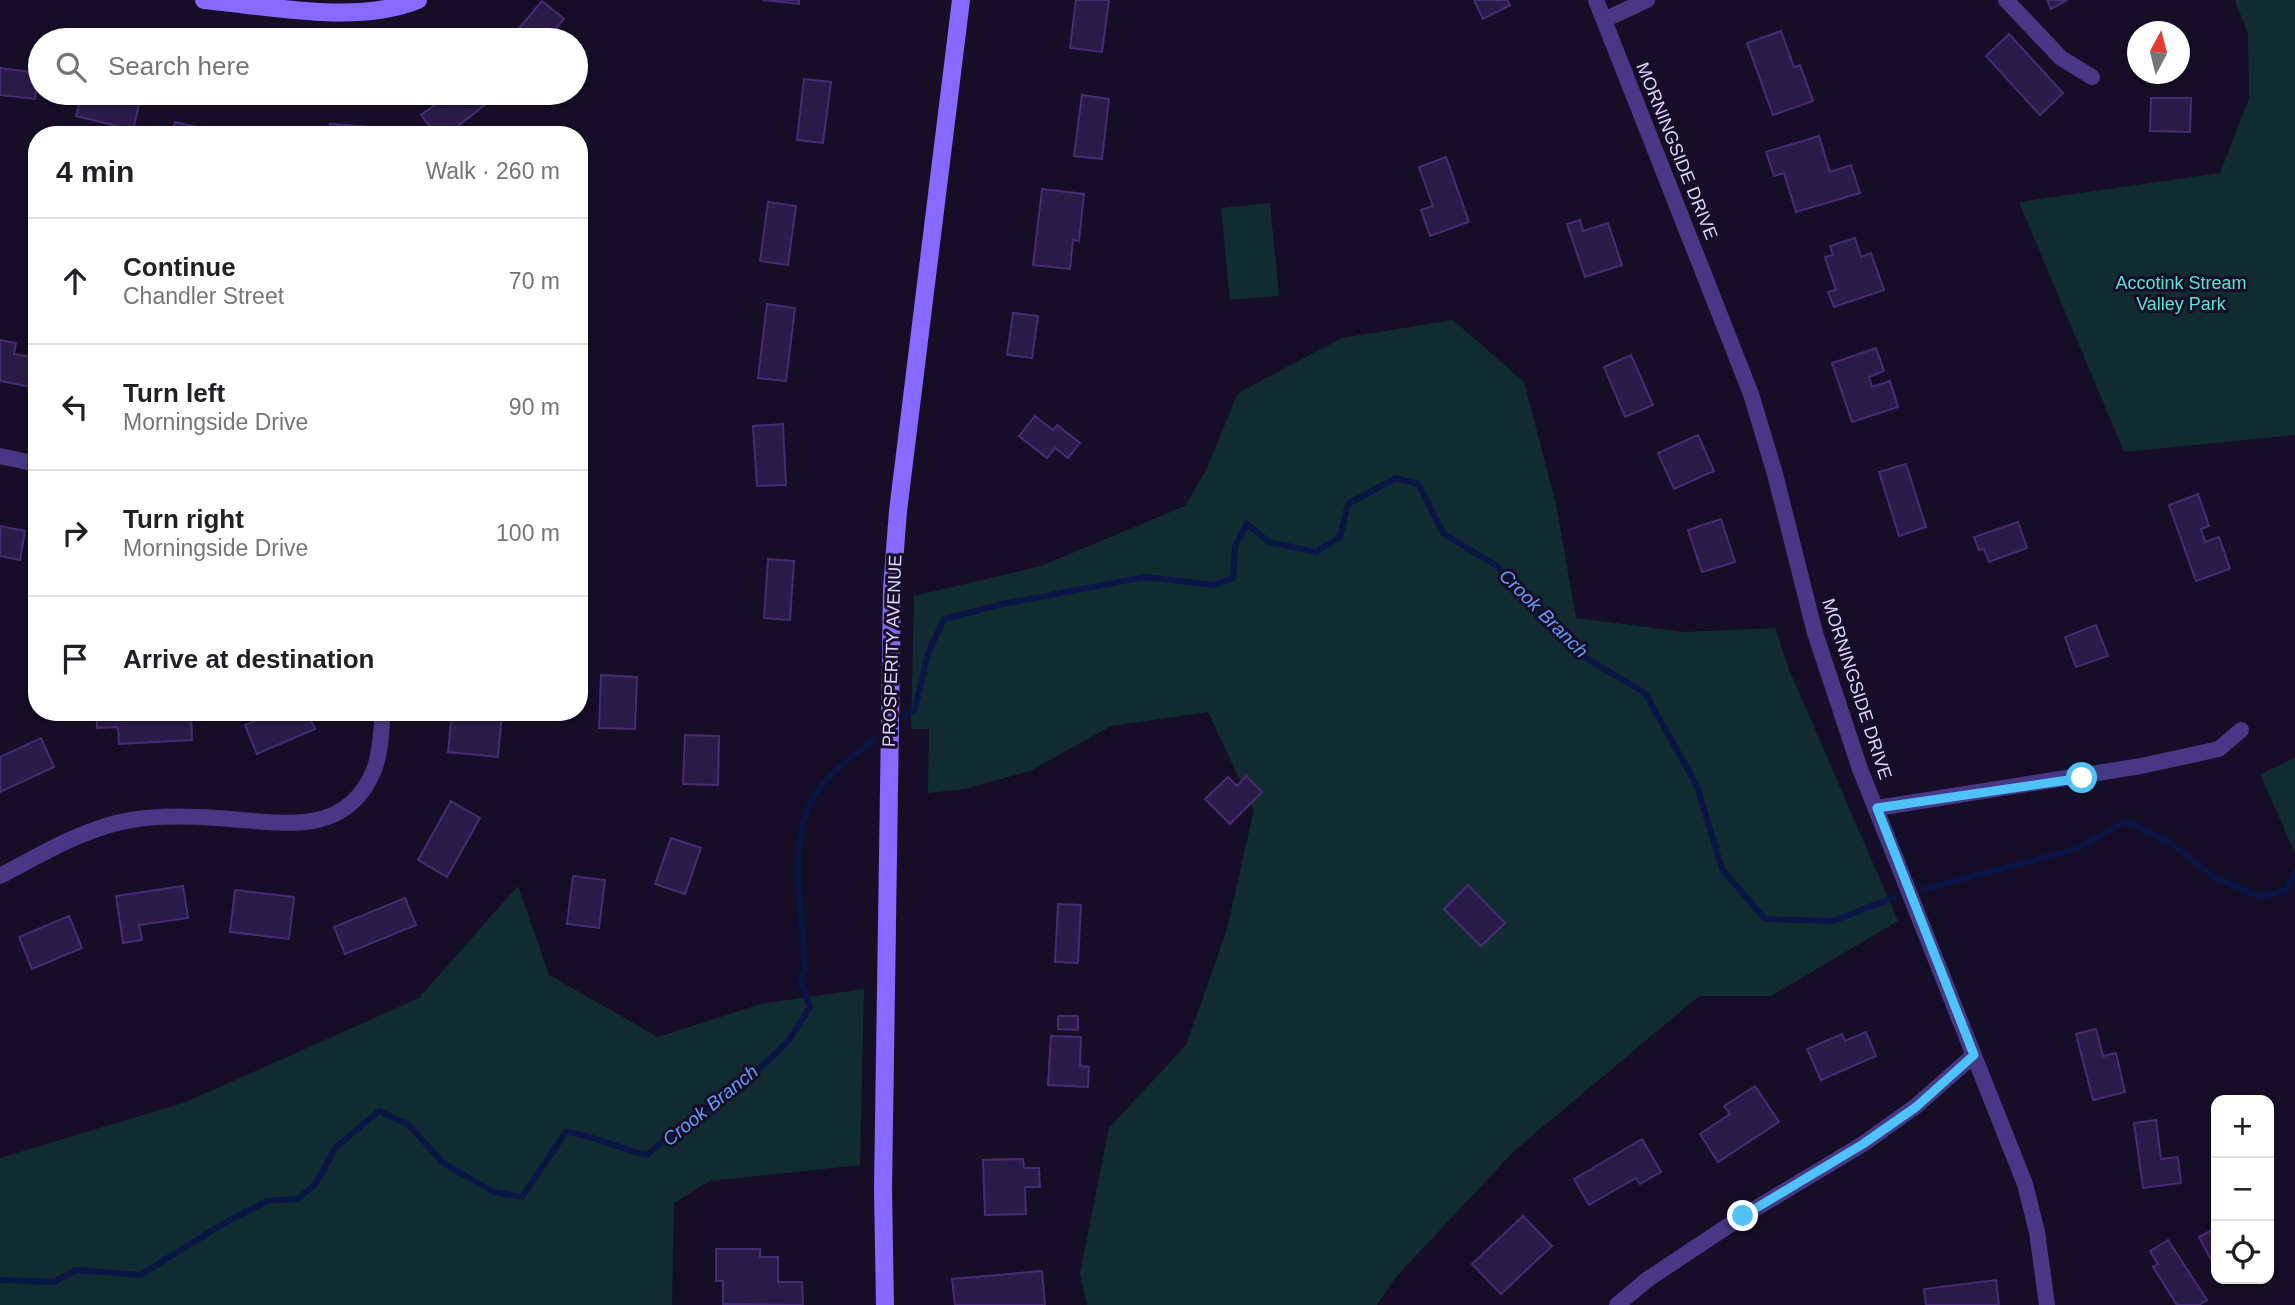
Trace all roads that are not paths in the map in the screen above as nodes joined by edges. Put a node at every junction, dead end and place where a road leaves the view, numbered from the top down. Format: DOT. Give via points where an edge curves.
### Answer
graph roads {
  1 [pos="204,0"];
  2 [pos="418,0"];
  3 [pos="961,0"];
  4 [pos="1596,0"];
  5 [pos="1647,0"];
  6 [pos="2006,0"];
  7 [pos="1604,20"];
  8 [pos="2092,77"];
  9 [pos="0,456"];
  10 [pos="28,462"];
  11 [pos="382,721"];
  12 [pos="2241,730"];
  13 [pos="1877,808"];
  14 [pos="0,876"];
  15 [pos="1974,1055"];
  16 [pos="886,1305"];
  17 [pos="1617,1305"];
  18 [pos="2047,1305"];
  1 -- 2 [label="main road" via="352,12"];
  3 -- 16 [label="main road, PROSPERITY AVENUE" via="892,589 883,1190"];
  4 -- 7 [label="street, MORNINGSIDE DRIVE"];
  5 -- 7 [label="street"];
  6 -- 8 [label="street" via="2061,58"];
  7 -- 13 [label="street, MORNINGSIDE DRIVE" via="1751,394 1815,633"];
  9 -- 10 [label="street"];
  11 -- 14 [label="street" via="374,768 352,801 335,814 296,825 172,816 131,820 65,842"];
  12 -- 13 [label="street" via="2219,749 2141,766"];
  13 -- 15 [label="street, MORNINGSIDE DRIVE"];
  15 -- 17 [label="street" via="1916,1107 1743,1216"];
  15 -- 18 [label="street, MORNINGSIDE DRIVE" via="2025,1185"];
}
